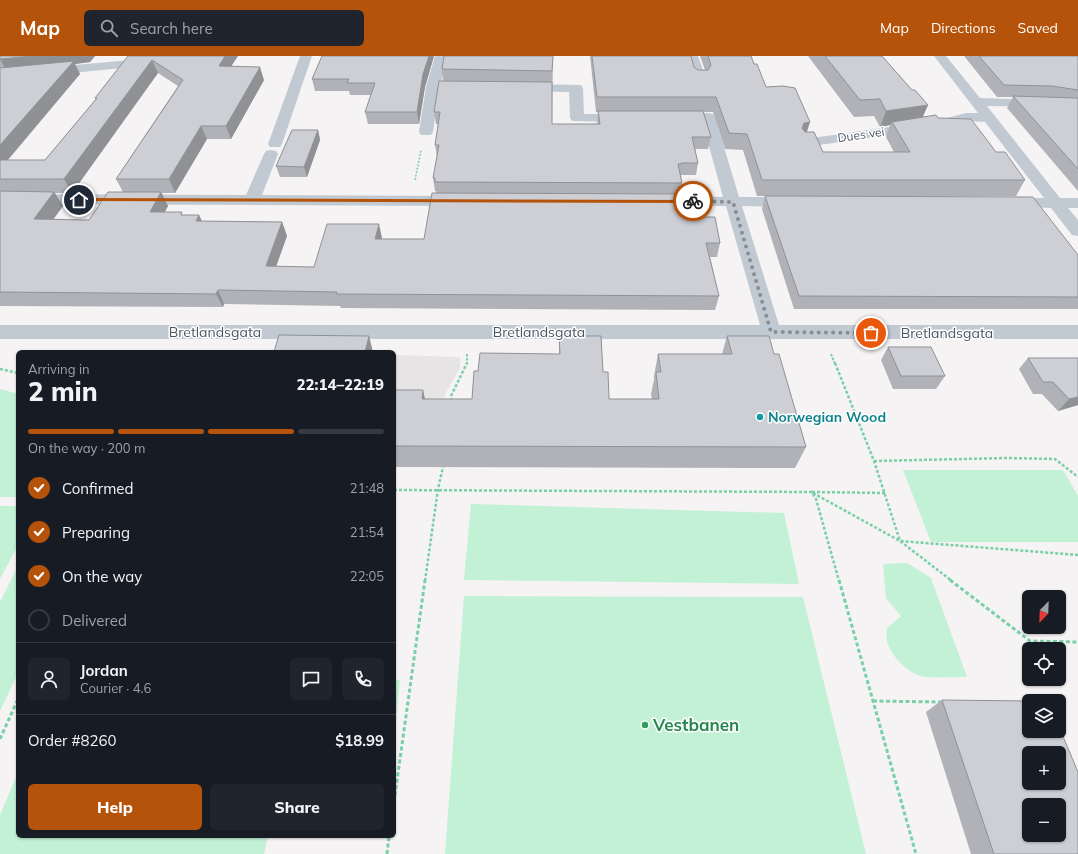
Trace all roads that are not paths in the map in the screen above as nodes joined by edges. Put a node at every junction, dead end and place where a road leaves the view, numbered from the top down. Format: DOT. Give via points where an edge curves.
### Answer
graph roads {
  1 [pos="204,56"];
  2 [pos="306,56"];
  3 [pos="441,56"];
  4 [pos="692,56"];
  5 [pos="940,56"];
  6 [pos="149,60"];
  7 [pos="0,76"];
  8 [pos="700,81"];
  9 [pos="433,87"];
  10 [pos="481,87"];
  11 [pos="512,88"];
  12 [pos="977,102"];
  13 [pos="1054,104"];
  14 [pos="638,118"];
  15 [pos="662,118"];
  16 [pos="988,118"];
  17 [pos="426,132"];
  18 [pos="805,142"];
  19 [pos="0,199"];
  20 [pos="252,200"];
  21 [pos="478,200"];
  22 [pos="640,201"];
  23 [pos="733,202"];
  24 [pos="812,202"];
  25 [pos="993,203"];
  26 [pos="1056,203"];
  27 [pos="1078,203"];
  28 [pos="1078,231"];
  29 [pos="0,332"];
  30 [pos="771,332"];
  31 [pos="1078,332"];
  1 -- 6 [label="street"];
  2 -- 20 [label="street"];
  3 -- 9 [label="street"];
  4 -- 8 [label="street"];
  5 -- 12 [label="street"];
  6 -- 7 [label="street"];
  9 -- 10 [label="street"];
  9 -- 17 [label="street"];
  11 -- 14 [label="street" via="576,88 577,118"];
  12 -- 13 [label="street"];
  12 -- 16 [label="street"];
  15 -- 23 [label="street" via="708,117"];
  16 -- 18 [label="street, Dues vei" via="966,117 940,124"];
  16 -- 26 [label="street"];
  19 -- 20 [label="street"];
  20 -- 21 [label="street"];
  22 -- 23 [label="street"];
  23 -- 24 [label="street"];
  23 -- 30 [label="street"];
  25 -- 26 [label="street"];
  26 -- 27 [label="street"];
  26 -- 28 [label="street"];
  29 -- 30 [label="street, Bretlandsgata"];
  30 -- 31 [label="street, Bretlandsgata"];
}
